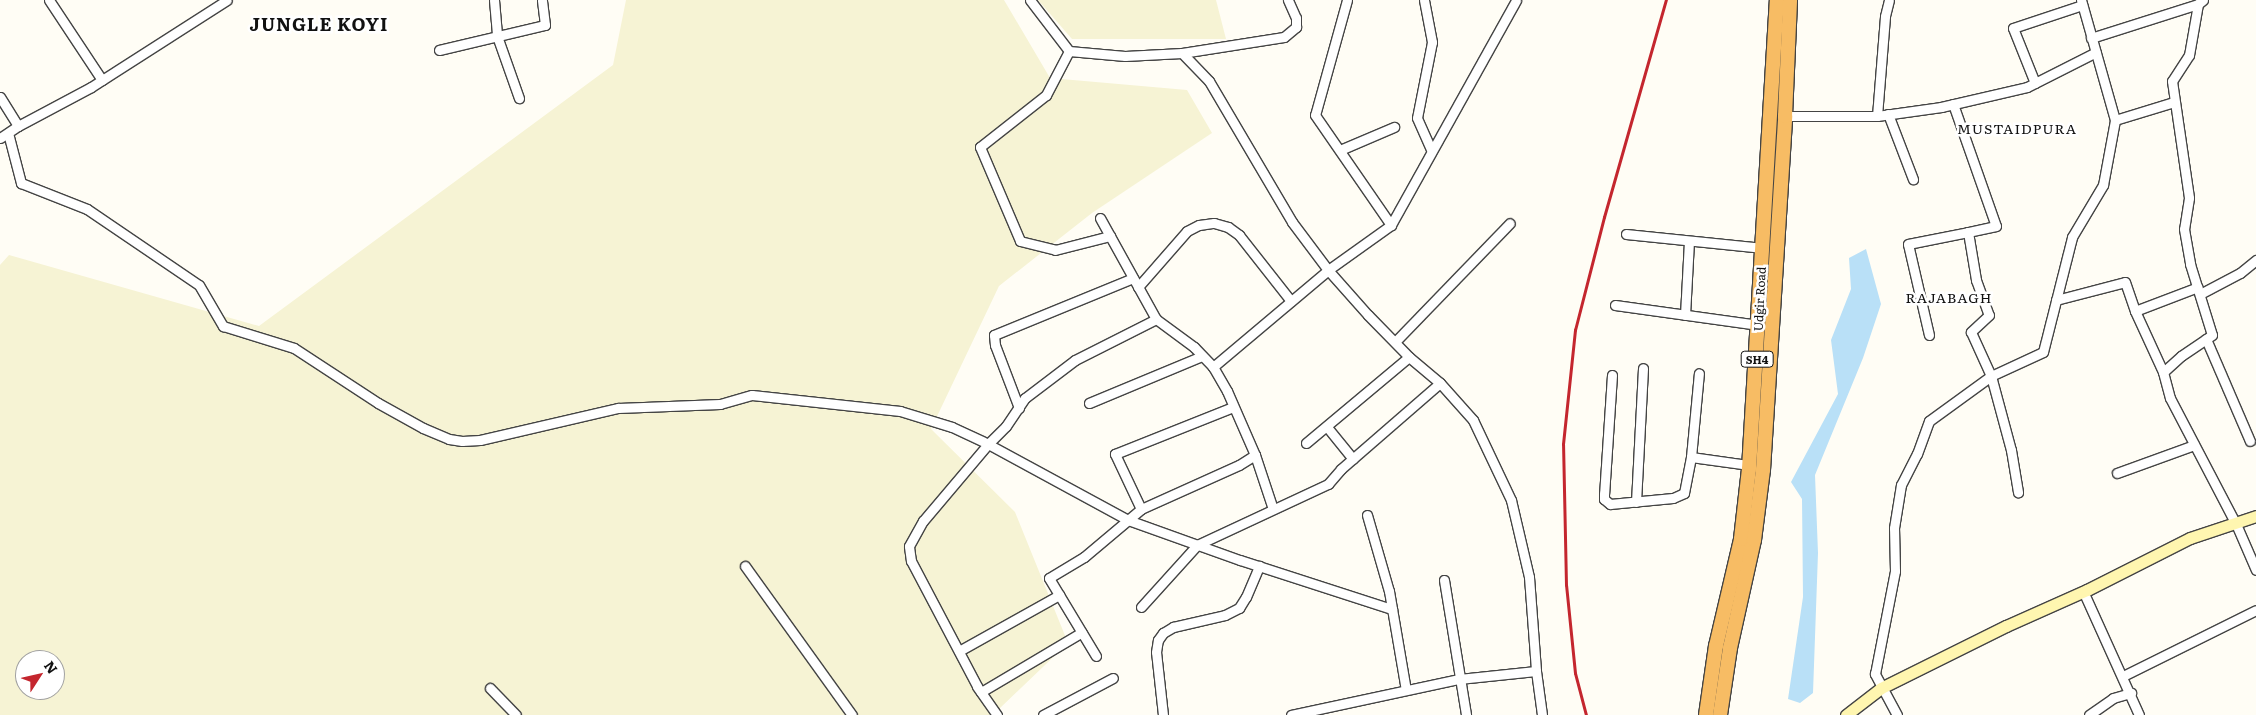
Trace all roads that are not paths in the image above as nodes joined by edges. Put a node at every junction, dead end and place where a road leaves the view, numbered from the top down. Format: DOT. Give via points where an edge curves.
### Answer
graph roads {
  1 [pos="49,0"];
  2 [pos="225,0"];
  3 [pos="494,0"];
  4 [pos="542,0"];
  5 [pos="1030,0"];
  6 [pos="1288,0"];
  7 [pos="1346,0"];
  8 [pos="1424,0"];
  9 [pos="1516,0"];
  10 [pos="1777,0"];
  11 [pos="1790,0"];
  12 [pos="1890,0"];
  13 [pos="2082,2"];
  14 [pos="2201,2"];
  15 [pos="497,36"];
  16 [pos="2092,38"];
  17 [pos="439,50"];
  18 [pos="1069,51"];
  19 [pos="2096,52"];
  20 [pos="1182,53"];
  21 [pos="102,80"];
  22 [pos="2035,83"];
  23 [pos="0,97"];
  24 [pos="518,98"];
  25 [pos="2174,102"];
  26 [pos="1953,104"];
  27 [pos="1888,114"];
  28 [pos="1770,115"];
  29 [pos="1785,116"];
  30 [pos="1877,116"];
  31 [pos="2115,120"];
  32 [pos="18,126"];
  33 [pos="1394,128"];
  34 [pos="4,136"];
  35 [pos="1340,150"];
  36 [pos="1432,151"];
  37 [pos="1913,179"];
  38 [pos="1100,218"];
  39 [pos="1510,223"];
  40 [pos="1391,225"];
  41 [pos="1968,232"];
  42 [pos="1626,234"];
  43 [pos="1110,236"];
  44 [pos="1689,241"];
  45 [pos="1763,248"];
  46 [pos="2256,260"];
  47 [pos="1328,270"];
  48 [pos="1133,278"];
  49 [pos="1138,287"];
  50 [pos="2199,290"];
  51 [pos="2056,300"];
  52 [pos="1291,301"];
  53 [pos="1615,305"];
  54 [pos="2135,311"];
  55 [pos="1686,315"];
  56 [pos="1156,319"];
  57 [pos="1759,325"];
  58 [pos="1929,335"];
  59 [pos="2206,339"];
  60 [pos="1395,342"];
  61 [pos="1202,356"];
  62 [pos="1409,356"];
  63 [pos="1213,367"];
  64 [pos="1642,368"];
  65 [pos="2163,372"];
  66 [pos="1699,373"];
  67 [pos="1612,375"];
  68 [pos="1991,376"];
  69 [pos="1440,383"];
  70 [pos="1089,404"];
  71 [pos="1233,407"];
  72 [pos="1018,408"];
  73 [pos="1327,426"];
  74 [pos="2250,441"];
  75 [pos="1306,442"];
  76 [pos="988,444"];
  77 [pos="2194,445"];
  78 [pos="1255,455"];
  79 [pos="1691,457"];
  80 [pos="1353,459"];
  81 [pos="1750,465"];
  82 [pos="2116,473"];
  83 [pos="2018,492"];
  84 [pos="1636,502"];
  85 [pos="1273,509"];
  86 [pos="1141,510"];
  87 [pos="1368,515"];
  88 [pos="2256,516"];
  89 [pos="1128,520"];
  90 [pos="2236,524"];
  91 [pos="1197,545"];
  92 [pos="745,566"];
  93 [pos="1259,566"];
  94 [pos="2256,570"];
  95 [pos="1444,580"];
  96 [pos="2083,592"];
  97 [pos="1059,595"];
  98 [pos="1141,607"];
  99 [pos="1392,608"];
  100 [pos="2256,610"];
  101 [pos="1082,632"];
  102 [pos="959,651"];
  103 [pos="1096,656"];
  104 [pos="1536,671"];
  105 [pos="2123,676"];
  106 [pos="1113,678"];
  107 [pos="1460,679"];
  108 [pos="490,688"];
  109 [pos="1880,688"];
  110 [pos="1406,690"];
  111 [pos="981,692"];
  112 [pos="2131,693"];
  113 [pos="516,715"];
  114 [pos="852,715"];
  115 [pos="997,715"];
  116 [pos="1043,715"];
  117 [pos="1163,715"];
  118 [pos="1291,715"];
  119 [pos="1466,715"];
  120 [pos="1542,715"];
  121 [pos="1706,715"];
  122 [pos="1720,715"];
  123 [pos="1846,715"];
  124 [pos="1897,715"];
  125 [pos="2089,715"];
  126 [pos="2139,715"];
  1 -- 21 [label="street"];
  2 -- 21 [label="street"];
  3 -- 15 [label="street"];
  4 -- 15 [label="street" via="545,25"];
  5 -- 18 [label="street"];
  6 -- 20 [label="street" via="1296,18 1296,27 1284,37"];
  7 -- 35 [label="street" via="1315,115"];
  8 -- 36 [label="street" via="1432,42 1418,118"];
  9 -- 36 [label="street"];
  10 -- 28 [label="highway, Udgir Road / SH4"];
  11 -- 29 [label="highway, Udgir Road / SH4"];
  12 -- 30 [label="street" via="1885,16"];
  13 -- 16 [label="street"];
  13 -- 22 [label="street" via="2013,28"];
  14 -- 16 [label="street"];
  14 -- 25 [label="street" via="2189,55 2172,81"];
  15 -- 17 [label="street"];
  15 -- 24 [label="street"];
  16 -- 19 [label="street"];
  18 -- 20 [label="street" via="1125,56"];
  18 -- 43 [label="street" via="1046,95 980,147 1020,241 1055,250"];
  19 -- 22 [label="street"];
  19 -- 31 [label="street"];
  20 -- 47 [label="street" via="1210,82 1292,222"];
  21 -- 32 [label="street"];
  22 -- 26 [label="street"];
  23 -- 32 [label="street"];
  25 -- 31 [label="street"];
  25 -- 50 [label="street" via="2188,198 2184,229"];
  26 -- 27 [label="street"];
  26 -- 41 [label="street" via="1996,226"];
  27 -- 30 [label="street"];
  27 -- 37 [label="street"];
  28 -- 29 [label="street"];
  28 -- 45 [label="highway, Udgir Road / SH4"];
  29 -- 30 [label="street"];
  29 -- 122 [label="highway, Udgir Road / SH4" via="1763,470 1754,540 1730,648"];
  31 -- 51 [label="street" via="2103,185 2072,236"];
  32 -- 34 [label="street"];
  33 -- 35 [label="street"];
  34 -- 76 [label="street" via="21,183 87,209 200,286 223,326 294,348 378,403 449,439 462,442 480,440 618,408 720,404 752,395 900,411 952,427"];
  35 -- 40 [label="street"];
  36 -- 40 [label="street"];
  38 -- 43 [label="street"];
  39 -- 60 [label="street"];
  40 -- 47 [label="street"];
  41 -- 58 [label="street" via="1908,244"];
  41 -- 68 [label="street" via="1976,280 1988,315 1971,332"];
  42 -- 44 [label="street"];
  43 -- 48 [label="street"];
  44 -- 45 [label="street"];
  44 -- 55 [label="street"];
  45 -- 57 [label="highway, Udgir Road / SH4"];
  46 -- 50 [label="street" via="2240,273"];
  47 -- 52 [label="street"];
  47 -- 60 [label="street"];
  48 -- 49 [label="street"];
  48 -- 72 [label="street" via="994,335"];
  49 -- 52 [label="street" via="1187,231 1214,223 1239,235"];
  49 -- 56 [label="street"];
  50 -- 54 [label="street"];
  50 -- 59 [label="street" via="2212,335"];
  51 -- 54 [label="street" via="2125,282"];
  51 -- 68 [label="street" via="2044,352"];
  52 -- 63 [label="street"];
  53 -- 55 [label="street"];
  54 -- 65 [label="street"];
  55 -- 57 [label="street"];
  56 -- 61 [label="street"];
  56 -- 72 [label="street" via="1075,360 1025,398"];
  57 -- 81 [label="highway, Udgir Road / SH4"];
  59 -- 65 [label="street"];
  59 -- 74 [label="street"];
  60 -- 62 [label="street"];
  61 -- 63 [label="street"];
  61 -- 70 [label="street"];
  62 -- 69 [label="street"];
  62 -- 73 [label="street"];
  63 -- 71 [label="street"];
  64 -- 84 [label="street"];
  65 -- 77 [label="street" via="2170,398"];
  66 -- 79 [label="street"];
  67 -- 84 [label="street" via="1604,499 1610,504"];
  68 -- 83 [label="street" via="2011,450"];
  68 -- 109 [label="street" via="1929,421 1901,485 1894,528 1895,571 1875,674"];
  69 -- 80 [label="street"];
  69 -- 104 [label="street" via="1473,420 1511,500 1529,576"];
  71 -- 78 [label="street"];
  71 -- 86 [label="street" via="1115,454"];
  72 -- 76 [label="street"];
  73 -- 75 [label="street"];
  73 -- 80 [label="street"];
  76 -- 89 [label="street"];
  76 -- 102 [label="street" via="923,521 909,546 911,560"];
  77 -- 82 [label="street"];
  77 -- 90 [label="street"];
  78 -- 85 [label="street"];
  78 -- 86 [label="street"];
  79 -- 81 [label="street"];
  79 -- 84 [label="street" via="1684,492 1673,498"];
  80 -- 85 [label="street" via="1328,484"];
  81 -- 121 [label="highway, Udgir Road / SH4" via="1741,538 1716,646"];
  85 -- 91 [label="street"];
  86 -- 89 [label="street"];
  87 -- 99 [label="street"];
  88 -- 90 [label="main road"];
  89 -- 91 [label="street"];
  89 -- 97 [label="street" via="1084,557 1049,578"];
  90 -- 94 [label="street"];
  90 -- 96 [label="main road" via="2190,538"];
  91 -- 93 [label="street"];
  91 -- 98 [label="street"];
  92 -- 114 [label="street"];
  93 -- 99 [label="street"];
  93 -- 117 [label="street" via="1239,608 1225,615 1173,627 1158,640 1156,652"];
  95 -- 107 [label="street"];
  96 -- 105 [label="street"];
  96 -- 109 [label="main road"];
  97 -- 101 [label="street"];
  97 -- 102 [label="street"];
  99 -- 110 [label="street"];
  100 -- 105 [label="street"];
  101 -- 103 [label="street"];
  101 -- 111 [label="street"];
  102 -- 111 [label="street"];
  104 -- 107 [label="street"];
  104 -- 120 [label="street"];
  105 -- 112 [label="street"];
  106 -- 116 [label="street"];
  107 -- 110 [label="street"];
  107 -- 119 [label="street"];
  108 -- 113 [label="street"];
  109 -- 123 [label="main road"];
  109 -- 124 [label="street"];
  110 -- 118 [label="street"];
  111 -- 115 [label="street"];
  112 -- 125 [label="street" via="2113,698"];
  112 -- 126 [label="street"];
}
